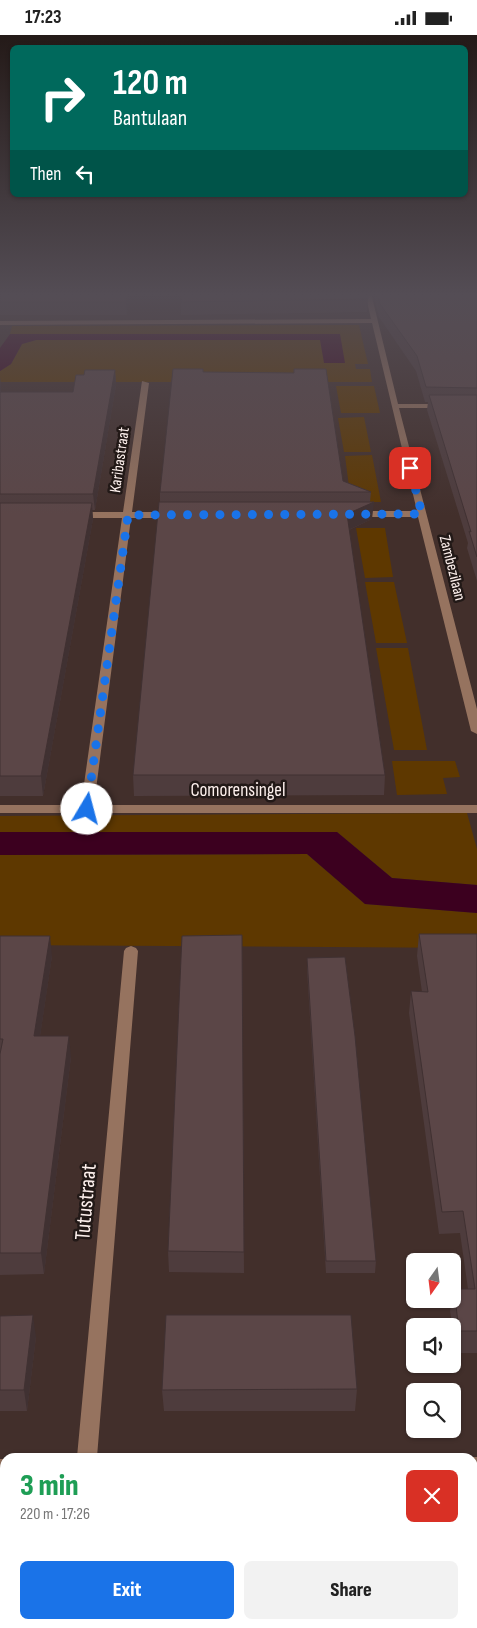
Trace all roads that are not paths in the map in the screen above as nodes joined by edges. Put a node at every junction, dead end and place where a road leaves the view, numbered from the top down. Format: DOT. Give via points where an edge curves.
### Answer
graph roads {
  1 [pos="386,367"];
  2 [pos="145,383"];
  3 [pos="394,406"];
  4 [pos="477,406"];
  5 [pos="348,514"];
  6 [pos="422,514"];
  7 [pos="69,515"];
  8 [pos="128,515"];
  9 [pos="185,515"];
  10 [pos="477,731"];
  11 [pos="0,809"];
  12 [pos="87,809"];
  13 [pos="477,809"];
  14 [pos="131,951"];
  15 [pos="87,1453"];
  1 -- 3 [label="street, Zambezilaan"];
  2 -- 8 [label="street, Karibastraat"];
  3 -- 4 [label="street"];
  3 -- 6 [label="street, Zambezilaan"];
  5 -- 6 [label="street"];
  6 -- 10 [label="street, Zambezilaan"];
  7 -- 8 [label="street"];
  8 -- 9 [label="street"];
  8 -- 12 [label="street, Karibastraat"];
  11 -- 12 [label="street, Comorensingel"];
  12 -- 13 [label="street, Comorensingel"];
  14 -- 15 [label="street, Tutustraat"];
}
